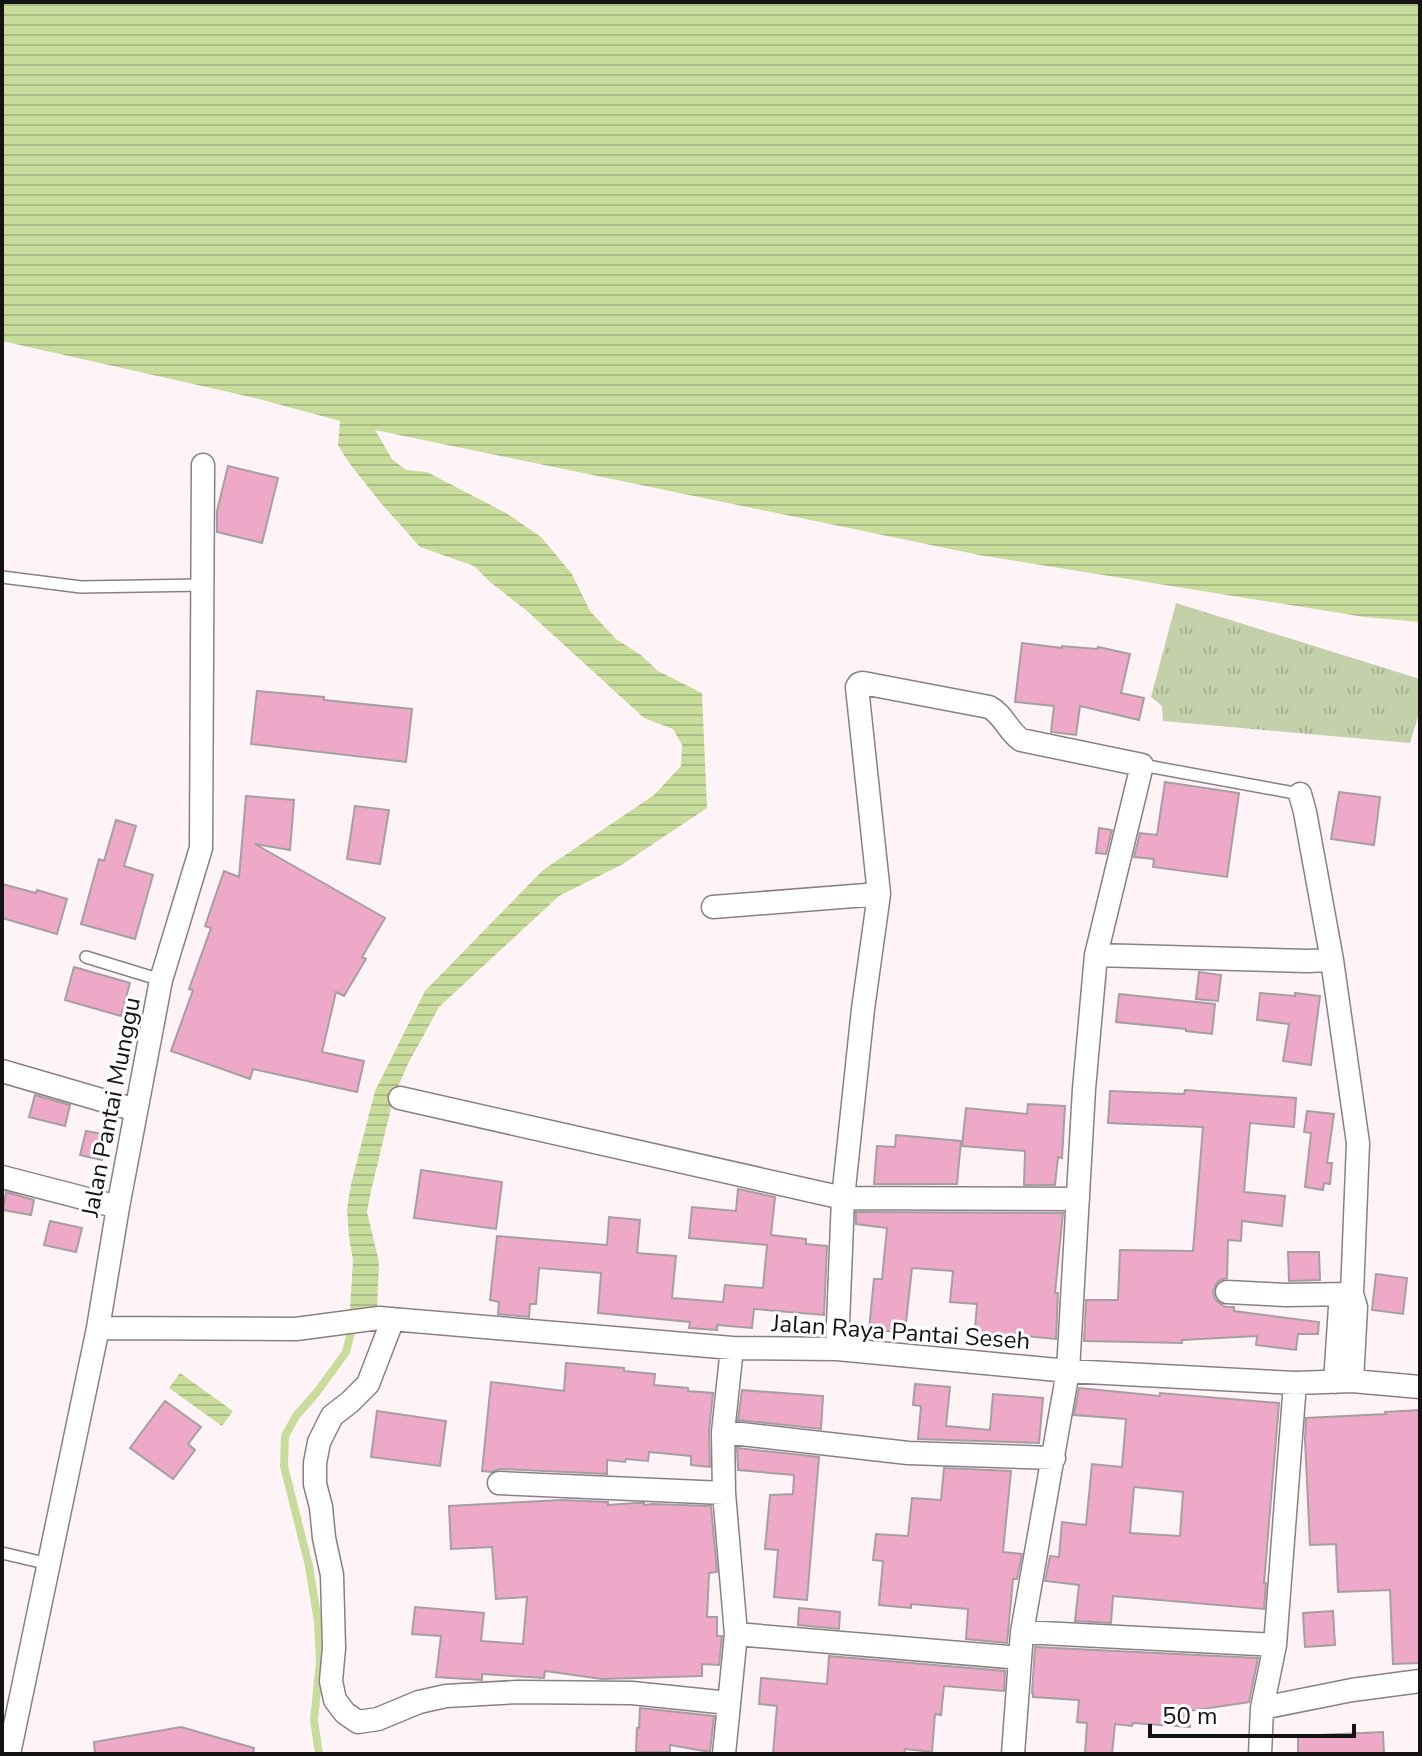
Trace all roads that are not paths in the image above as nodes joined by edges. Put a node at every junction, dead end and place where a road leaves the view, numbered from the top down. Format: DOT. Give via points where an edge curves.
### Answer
graph roads {
  1 [pos="203,465"];
  2 [pos="2,577"];
  3 [pos="202,585"];
  4 [pos="1142,765"];
  5 [pos="1300,794"];
  6 [pos="879,894"];
  7 [pos="713,907"];
  8 [pos="1096,955"];
  9 [pos="86,957"];
  10 [pos="1332,960"];
  11 [pos="161,980"];
  12 [pos="2,1071"];
  13 [pos="400,1098"];
  14 [pos="136,1110"];
  15 [pos="2,1177"];
  16 [pos="843,1198"];
  17 [pos="1078,1199"];
  18 [pos="118,1207"];
  19 [pos="1227,1292"];
  20 [pos="1352,1294"];
  21 [pos="386,1318"];
  22 [pos="98,1328"];
  23 [pos="732,1348"];
  24 [pos="837,1349"];
  25 [pos="1068,1371"];
  26 [pos="1343,1382"];
  27 [pos="1295,1383"];
  28 [pos="1420,1387"];
  29 [pos="723,1432"];
  30 [pos="1054,1458"];
  31 [pos="499,1483"];
  32 [pos="724,1493"];
  33 [pos="2,1553"];
  34 [pos="49,1564"];
  35 [pos="1022,1632"];
  36 [pos="736,1634"];
  37 [pos="1275,1645"];
  38 [pos="1020,1658"];
  39 [pos="1420,1681"];
  40 [pos="729,1703"];
  41 [pos="1262,1708"];
  42 [pos="9,1754"];
  43 [pos="724,1754"];
  44 [pos="1013,1754"];
  45 [pos="1260,1754"];
  1 -- 3 [label="street, Jalan Pantai Munggu"];
  2 -- 3 [label="lane" via="81,587"];
  3 -- 11 [label="street, Jalan Pantai Munggu" via="201,848"];
  4 -- 5 [label="lane"];
  4 -- 6 [label="street" via="1021,740 989,707 859,684"];
  4 -- 8 [label="street"];
  5 -- 10 [label="street"];
  6 -- 7 [label="street"];
  6 -- 16 [label="street"];
  8 -- 10 [label="street"];
  8 -- 17 [label="street"];
  9 -- 11 [label="lane"];
  10 -- 20 [label="street" via="1358,1143"];
  11 -- 14 [label="street, Jalan Pantai Munggu"];
  12 -- 14 [label="street"];
  13 -- 16 [label="street"];
  14 -- 18 [label="street, Jalan Pantai Munggu"];
  15 -- 18 [label="street"];
  16 -- 17 [label="street"];
  16 -- 24 [label="street"];
  17 -- 25 [label="street"];
  18 -- 22 [label="street, Jalan Pantai Munggu"];
  19 -- 20 [label="street"];
  20 -- 26 [label="street" via="1356,1307"];
  21 -- 22 [label="street, Jalan Raya Pantai Seseh" via="296,1329"];
  21 -- 23 [label="street, Jalan Raya Pantai Seseh"];
  21 -- 40 [label="street" via="368,1384 332,1416 315,1463 332,1575 331,1681 345,1713 358,1722 446,1696 517,1692 632,1693"];
  22 -- 34 [label="street, Jalan Pantai Munggu"];
  23 -- 24 [label="street, Jalan Raya Pantai Seseh"];
  23 -- 29 [label="street"];
  24 -- 25 [label="street, Jalan Raya Pantai Seseh"];
  25 -- 27 [label="street, Jalan Raya Pantai Seseh"];
  25 -- 30 [label="street"];
  26 -- 27 [label="street, Jalan Raya Pantai Seseh"];
  26 -- 28 [label="street, Jalan Raya Pantai Seseh"];
  27 -- 37 [label="street"];
  29 -- 30 [label="street" via="908,1453"];
  29 -- 32 [label="street"];
  30 -- 35 [label="street"];
  31 -- 32 [label="street"];
  32 -- 36 [label="street"];
  33 -- 34 [label="lane"];
  34 -- 42 [label="street, Jalan Pantai Munggu"];
  35 -- 37 [label="street"];
  35 -- 38 [label="street"];
  36 -- 38 [label="street"];
  36 -- 40 [label="street"];
  37 -- 41 [label="street"];
  38 -- 44 [label="street"];
  39 -- 41 [label="street"];
  40 -- 43 [label="street"];
  41 -- 45 [label="street"];
}
